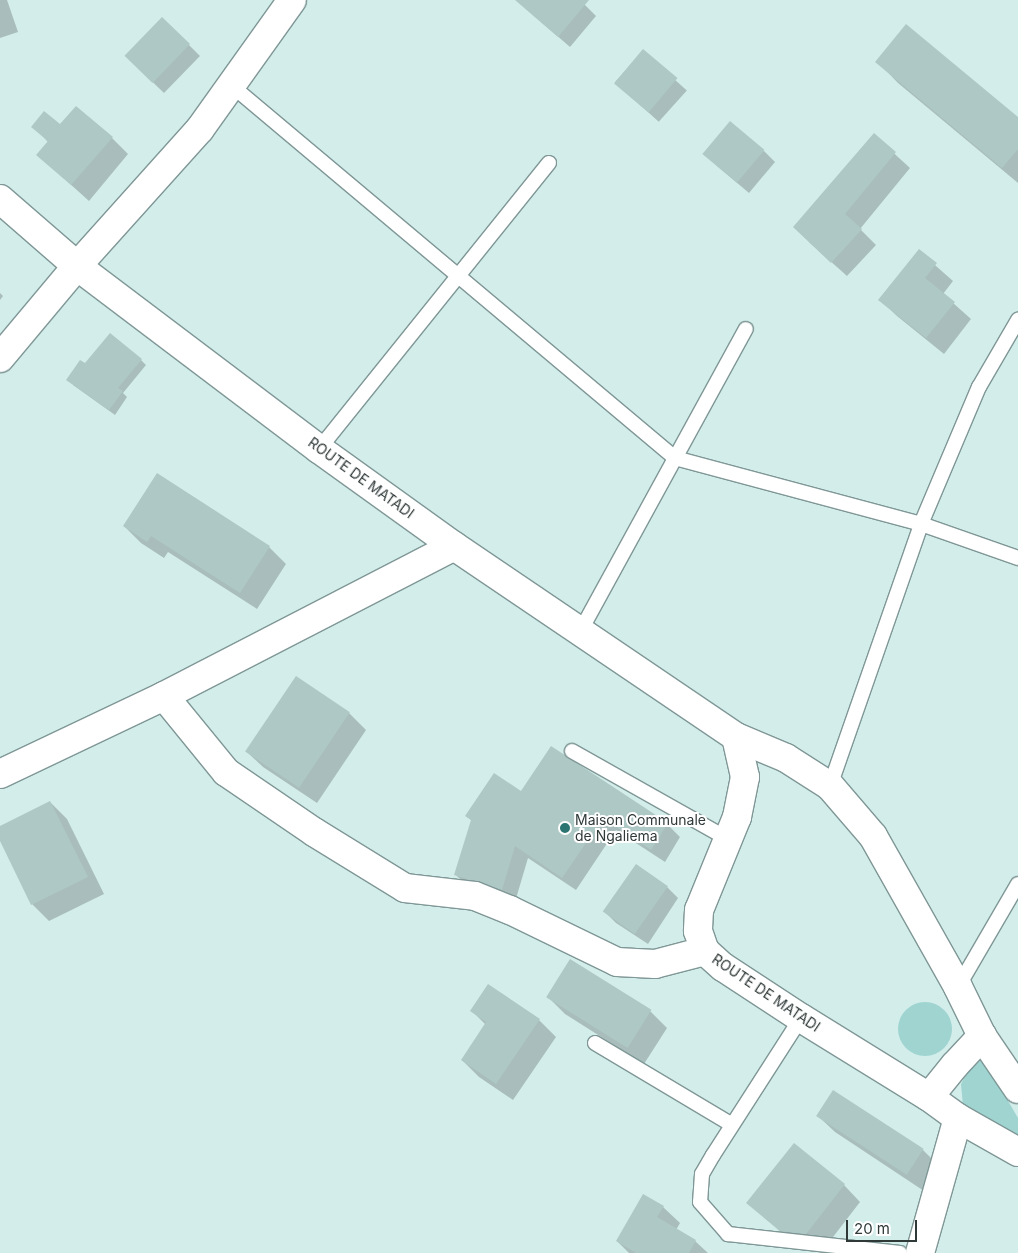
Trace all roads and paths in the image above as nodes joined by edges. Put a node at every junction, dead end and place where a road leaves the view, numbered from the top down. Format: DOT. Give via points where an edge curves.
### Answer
graph roads {
  1 [pos="292,0"];
  2 [pos="231,85"];
  3 [pos="549,163"];
  4 [pos="0,199"];
  5 [pos="76,266"];
  6 [pos="458,276"];
  7 [pos="1018,320"];
  8 [pos="746,329"];
  9 [pos="0,358"];
  10 [pos="319,449"];
  11 [pos="675,458"];
  12 [pos="921,524"];
  13 [pos="454,546"];
  14 [pos="1018,558"];
  15 [pos="581,630"];
  16 [pos="164,696"];
  17 [pos="736,736"];
  18 [pos="572,751"];
  19 [pos="0,774"];
  20 [pos="830,786"];
  21 [pos="728,839"];
  22 [pos="1018,884"];
  23 [pos="705,951"];
  24 [pos="958,987"];
  25 [pos="801,1018"];
  26 [pos="982,1036"];
  27 [pos="595,1043"];
  28 [pos="1018,1089"];
  29 [pos="929,1097"];
  30 [pos="958,1118"];
  31 [pos="731,1124"];
  32 [pos="1018,1152"];
  33 [pos="900,1253"];
  34 [pos="920,1253"];
  1 -- 2 [label="main road"];
  2 -- 5 [label="main road" via="200,129"];
  2 -- 6 [label="lane"];
  3 -- 6 [label="lane"];
  4 -- 5 [label="main road, ROUTE DE MATADI"];
  5 -- 9 [label="main road"];
  5 -- 10 [label="main road, ROUTE DE MATADI"];
  6 -- 10 [label="lane"];
  6 -- 11 [label="lane"];
  7 -- 12 [label="lane" via="979,387"];
  8 -- 11 [label="lane"];
  10 -- 13 [label="main road, ROUTE DE MATADI"];
  11 -- 12 [label="lane"];
  11 -- 15 [label="lane"];
  12 -- 14 [label="lane"];
  12 -- 20 [label="lane"];
  13 -- 15 [label="main road, ROUTE DE MATADI"];
  13 -- 16 [label="main road"];
  15 -- 17 [label="main road, ROUTE DE MATADI"];
  16 -- 19 [label="main road"];
  16 -- 23 [label="main road" via="226,772 405,888 475,896 617,962 655,964"];
  17 -- 20 [label="main road, ROUTE DE MATADI" via="786,758"];
  17 -- 21 [label="main road, ROUTE DE MATADI" via="745,777 737,817"];
  18 -- 21 [label="lane"];
  20 -- 24 [label="main road, ROUTE DE MATADI" via="873,836"];
  21 -- 23 [label="main road, ROUTE DE MATADI" via="699,910 698,931"];
  22 -- 24 [label="lane"];
  23 -- 25 [label="main road, ROUTE DE MATADI" via="723,967"];
  24 -- 26 [label="main road, ROUTE DE MATADI"];
  25 -- 29 [label="main road, ROUTE DE MATADI"];
  25 -- 31 [label="lane"];
  26 -- 28 [label="main road, ROUTE DE MATADI"];
  26 -- 29 [label="main road"];
  27 -- 31 [label="lane"];
  29 -- 30 [label="main road, ROUTE DE MATADI"];
  30 -- 32 [label="main road, ROUTE DE MATADI"];
  30 -- 34 [label="main road"];
  31 -- 33 [label="lane" via="702,1174 700,1202 728,1234"];
}
